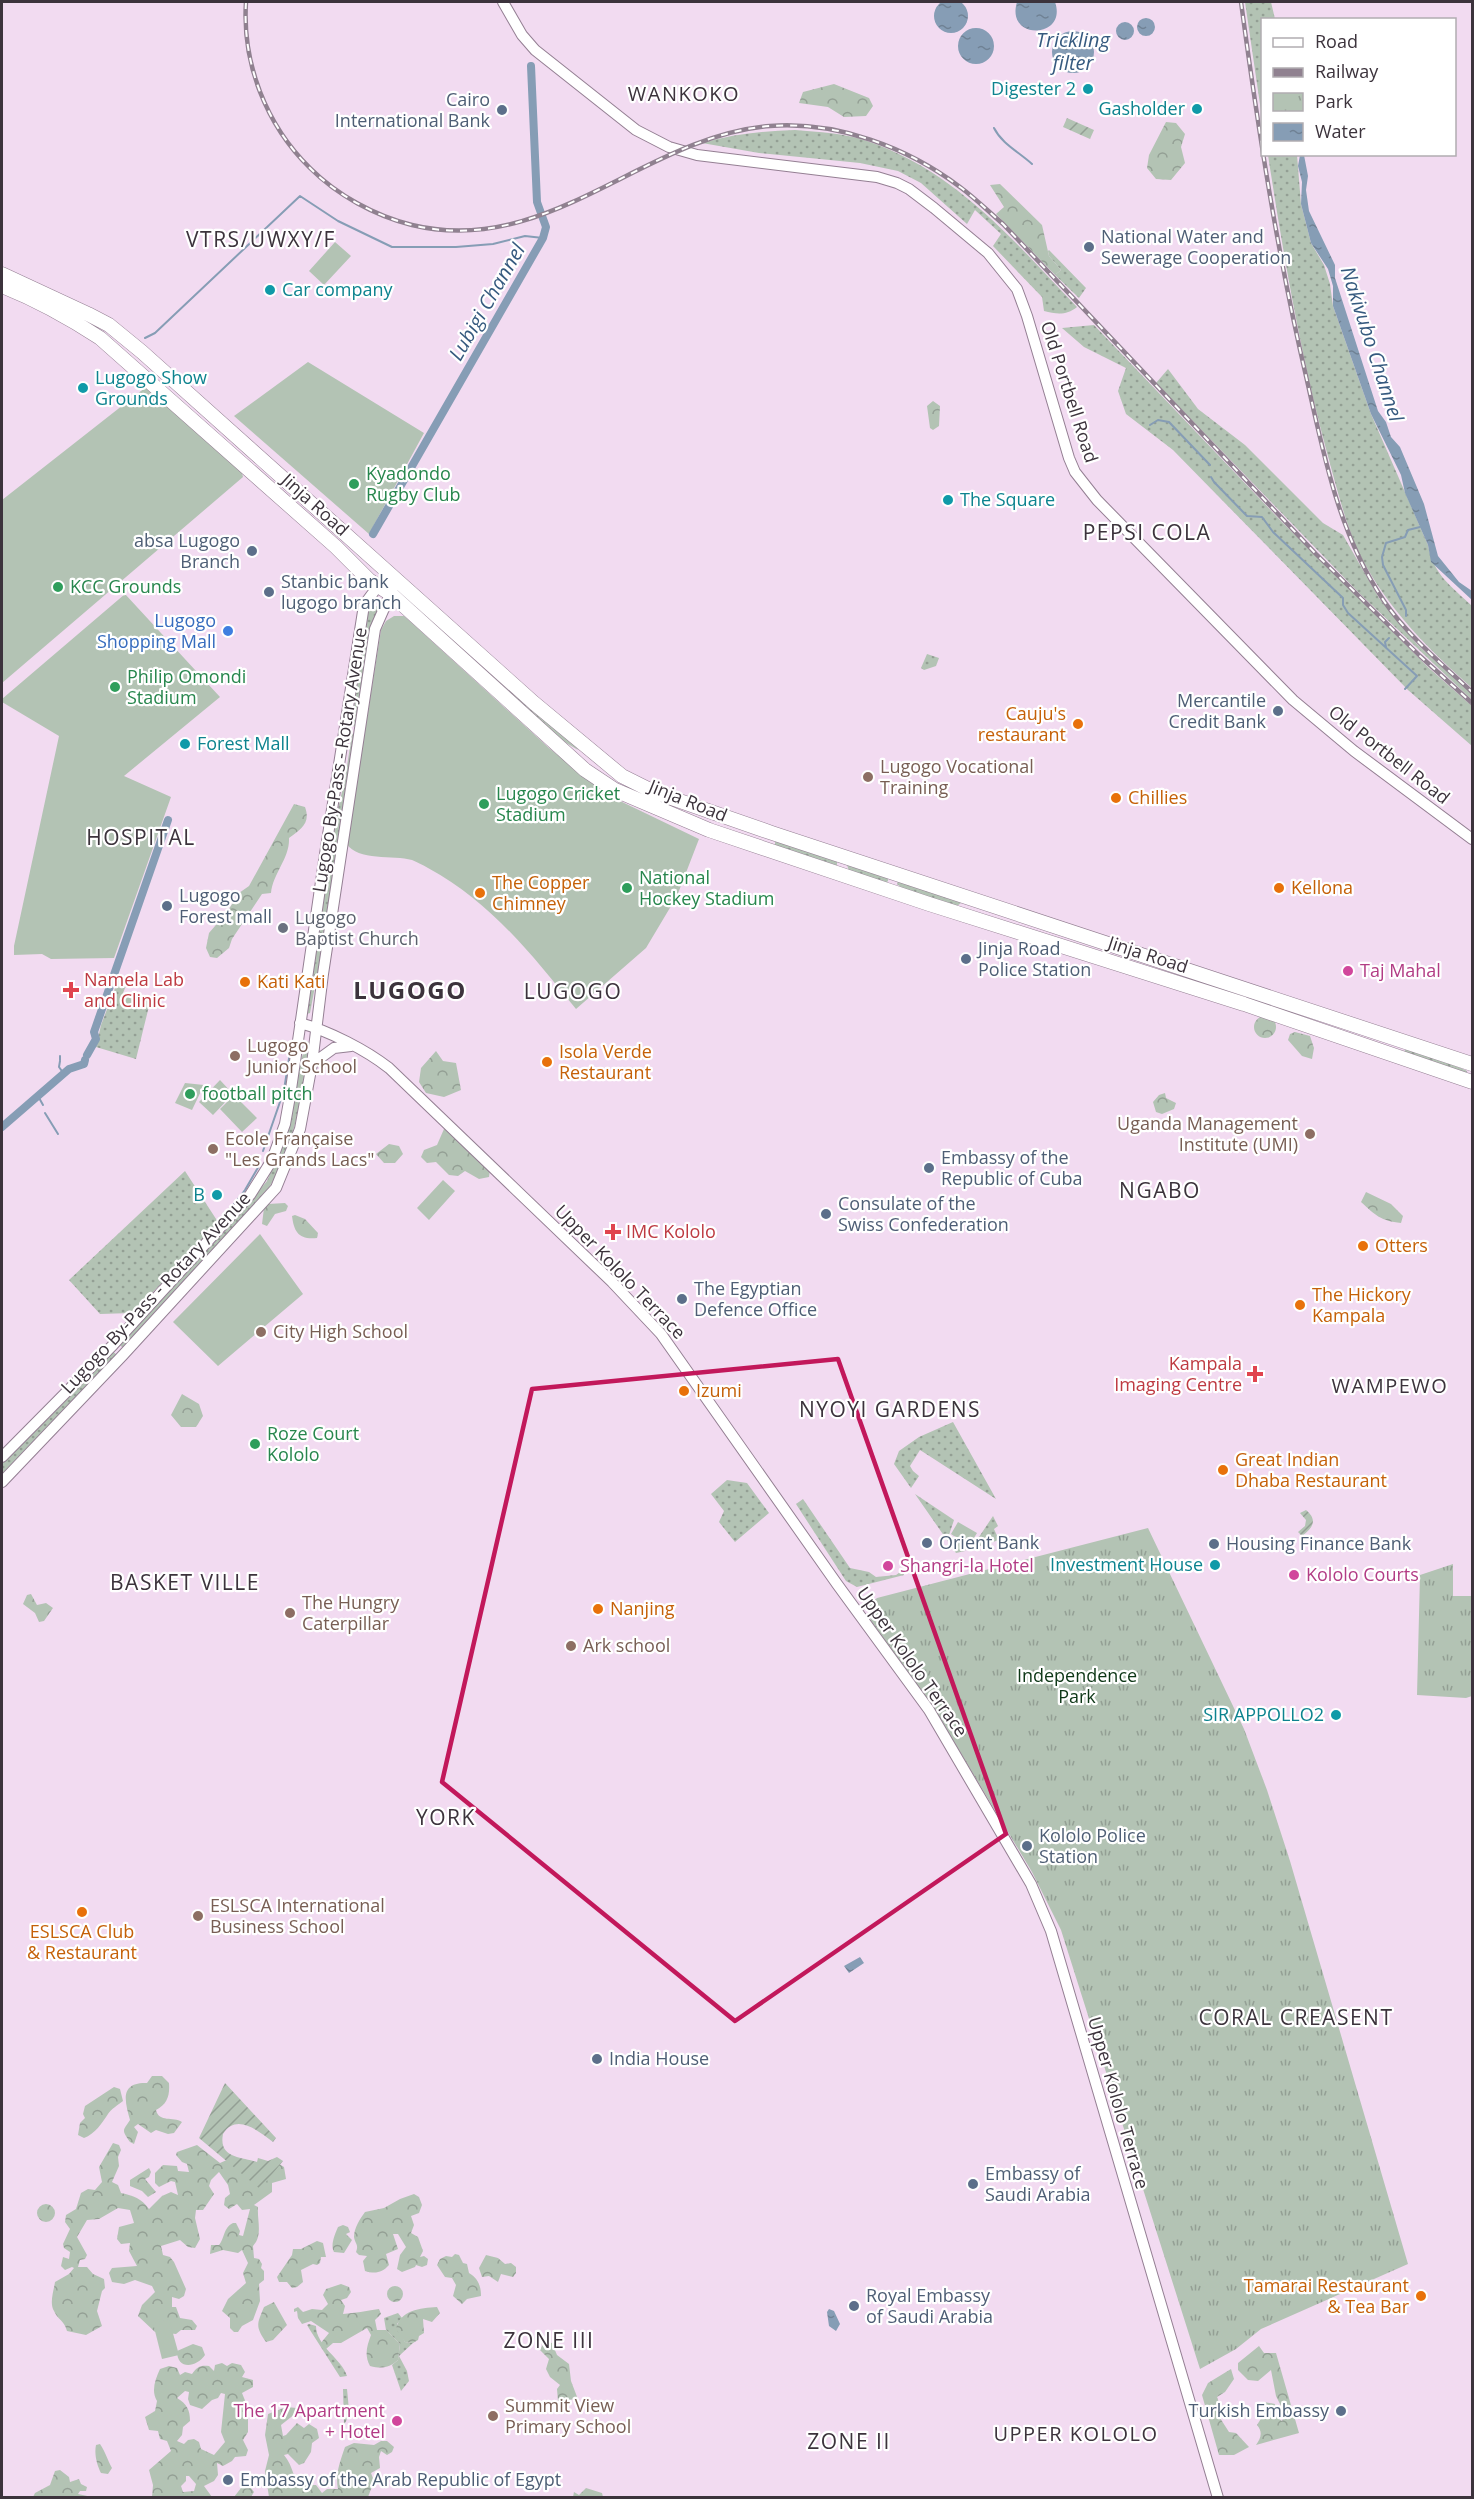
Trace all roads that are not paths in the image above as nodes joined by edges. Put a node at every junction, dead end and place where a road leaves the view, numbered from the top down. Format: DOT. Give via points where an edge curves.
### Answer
graph roads {
  1 [pos="502,2"];
  2 [pos="2,274"];
  3 [pos="2,286"];
  4 [pos="142,352"];
  5 [pos="132,365"];
  6 [pos="395,578"];
  7 [pos="378,586"];
  8 [pos="392,595"];
  9 [pos="345,733"];
  10 [pos="361,734"];
  11 [pos="772,833"];
  12 [pos="1473,840"];
  13 [pos="767,850"];
  14 [pos="966,898"];
  15 [pos="961,914"];
  16 [pos="308,971"];
  17 [pos="323,974"];
  18 [pos="300,1023"];
  19 [pos="316,1027"];
  20 [pos="1405,1042"];
  21 [pos="351,1046"];
  22 [pos="1400,1058"];
  23 [pos="312,1064"];
  24 [pos="1472,1065"];
  25 [pos="1471,1080"];
  26 [pos="2,1457"];
  27 [pos="2,1482"];
  28 [pos="1218,2498"];
  1 -- 12 [label="main road, Old Portbell Road" via="536,50 627,123 669,147 697,155 846,172 897,183 988,253 1017,289 1069,458 1097,500 1293,700 1354,752"];
  2 -- 4 [label="highway, Jinja Road" via="88,314"];
  3 -- 5 [label="highway, Jinja Road" via="67,316"];
  4 -- 5 [label="highway" via="132,357"];
  4 -- 6 [label="highway, Jinja Road"];
  5 -- 7 [label="highway, Jinja Road"];
  6 -- 7 [label="main road"];
  6 -- 8 [label="main road, Lugogo By-Pass - Rotary Avenue"];
  6 -- 11 [label="highway, Jinja Road" via="622,776 654,792"];
  7 -- 8 [label="highway, Jinja Road"];
  7 -- 9 [label="main road, Lugogo By-Pass - Rotary Avenue" via="364,605"];
  8 -- 10 [label="main road, Lugogo By-Pass - Rotary Avenue" via="375,629"];
  8 -- 13 [label="highway, Jinja Road" via="585,770 608,786 665,813"];
  9 -- 10 [label="main road" via="352,729"];
  9 -- 16 [label="main road, Lugogo By-Pass - Rotary Avenue"];
  10 -- 17 [label="main road, Lugogo By-Pass - Rotary Avenue"];
  11 -- 13 [label="highway"];
  11 -- 14 [label="highway, Jinja Road"];
  13 -- 15 [label="highway, Jinja Road"];
  14 -- 15 [label="highway"];
  14 -- 20 [label="highway, Jinja Road"];
  15 -- 22 [label="highway, Jinja Road"];
  16 -- 17 [label="main road"];
  16 -- 18 [label="main road, Lugogo By-Pass - Rotary Avenue"];
  17 -- 19 [label="main road, Lugogo By-Pass - Rotary Avenue"];
  18 -- 19 [label="main road, Upper Kololo Terrace"];
  18 -- 26 [label="main road, Lugogo By-Pass - Rotary Avenue" via="285,1124 272,1160 250,1195 113,1345"];
  19 -- 21 [label="main road, Upper Kololo Terrace"];
  19 -- 23 [label="main road, Lugogo By-Pass - Rotary Avenue"];
  20 -- 22 [label="highway" via="1399,1051"];
  20 -- 24 [label="highway, Jinja Road"];
  21 -- 23 [label="main road" via="334,1048"];
  21 -- 28 [label="main road, Upper Kololo Terrace" via="379,1060 401,1078 661,1334 940,1727 1031,1884 1051,1931"];
  22 -- 25 [label="highway, Jinja Road"];
  23 -- 27 [label="main road, Lugogo By-Pass - Rotary Avenue" via="300,1129 276,1188"];
}
